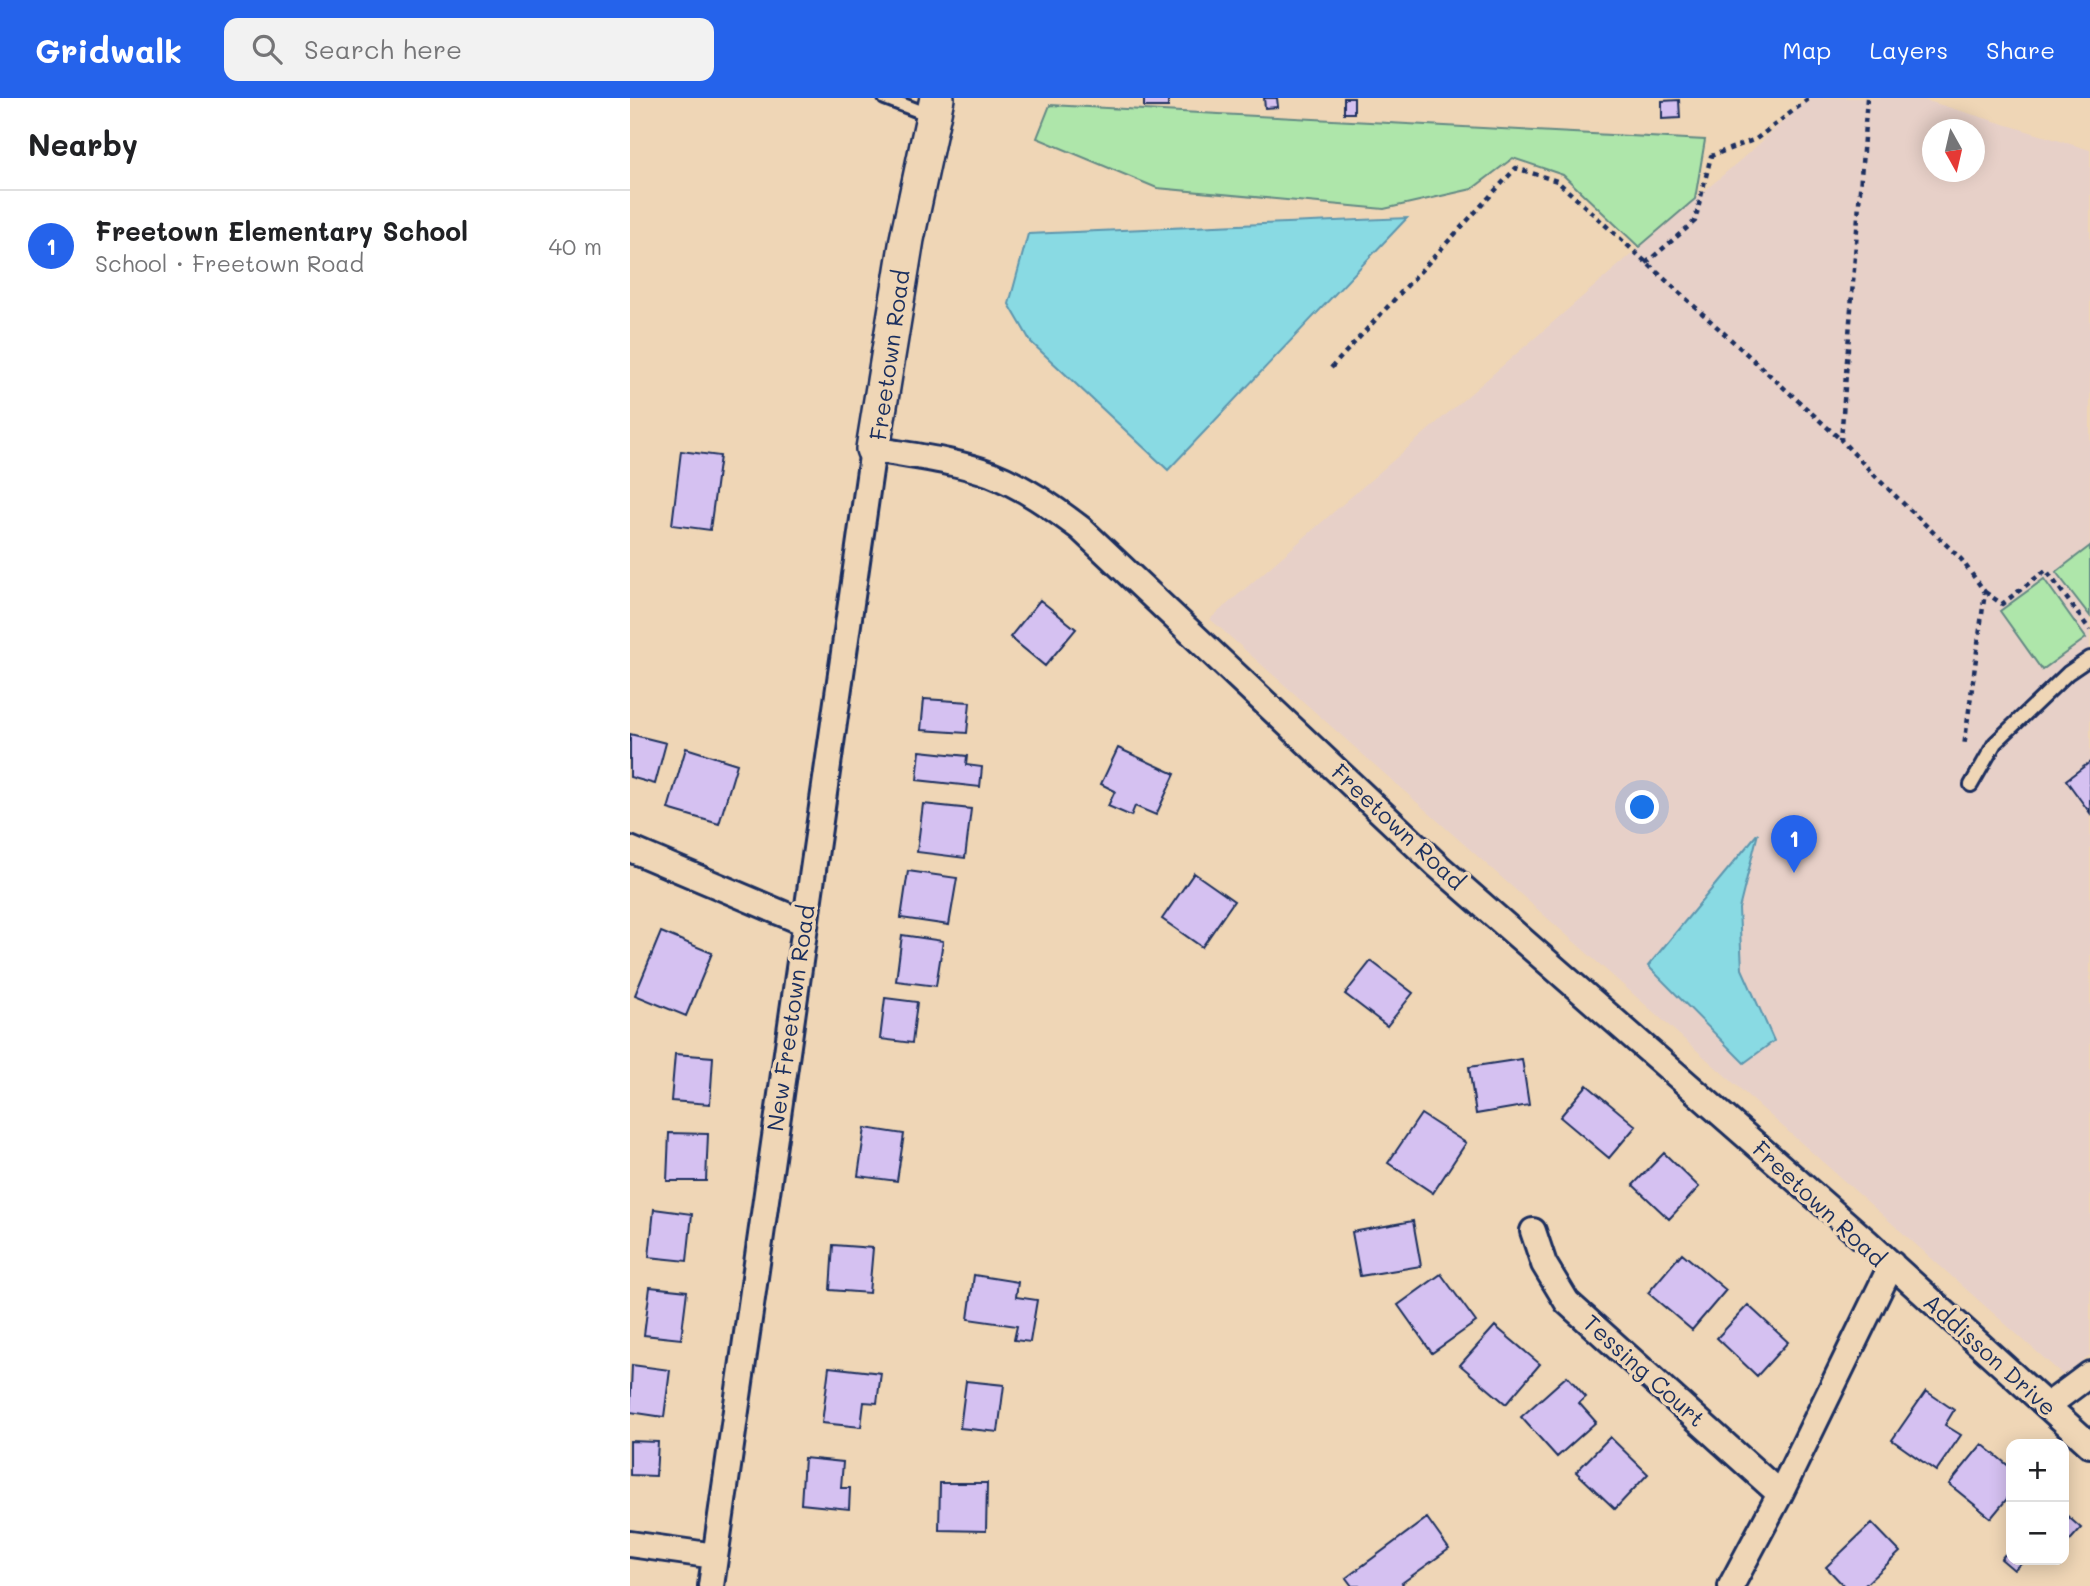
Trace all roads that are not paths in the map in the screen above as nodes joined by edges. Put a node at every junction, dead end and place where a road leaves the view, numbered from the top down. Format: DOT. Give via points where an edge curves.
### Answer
graph roads {
  1 [pos="885,98"];
  2 [pos="934,107"];
  3 [pos="873,449"];
  4 [pos="2090,658"];
  5 [pos="1971,785"];
  6 [pos="630,849"];
  7 [pos="805,923"];
  8 [pos="1533,1231"];
  9 [pos="1892,1264"];
  10 [pos="2090,1374"];
  11 [pos="2047,1406"];
  12 [pos="2090,1444"];
  13 [pos="1780,1494"];
  14 [pos="630,1544"];
  15 [pos="715,1556"];
  16 [pos="711,1586"];
  17 [pos="1731,1586"];
  1 -- 2 [label="lane"];
  2 -- 3 [label="street, Freetown Road"];
  3 -- 7 [label="street, New Freetown Road"];
  3 -- 9 [label="street, Freetown Road" via="990,474 1022,488 1080,528 1438,866"];
  4 -- 5 [label="lane" via="1995,743"];
  6 -- 7 [label="street"];
  7 -- 15 [label="street, New Freetown Road"];
  8 -- 13 [label="street, Tessing Court" via="1544,1264 1567,1302"];
  9 -- 11 [label="street, Addisson Drive"];
  9 -- 13 [label="street, Freetown Road"];
  10 -- 11 [label="street"];
  11 -- 12 [label="street, Addisson Drive"];
  13 -- 17 [label="street, Freetown Road"];
  14 -- 15 [label="street"];
  15 -- 16 [label="street, New Freetown Road"];
}
